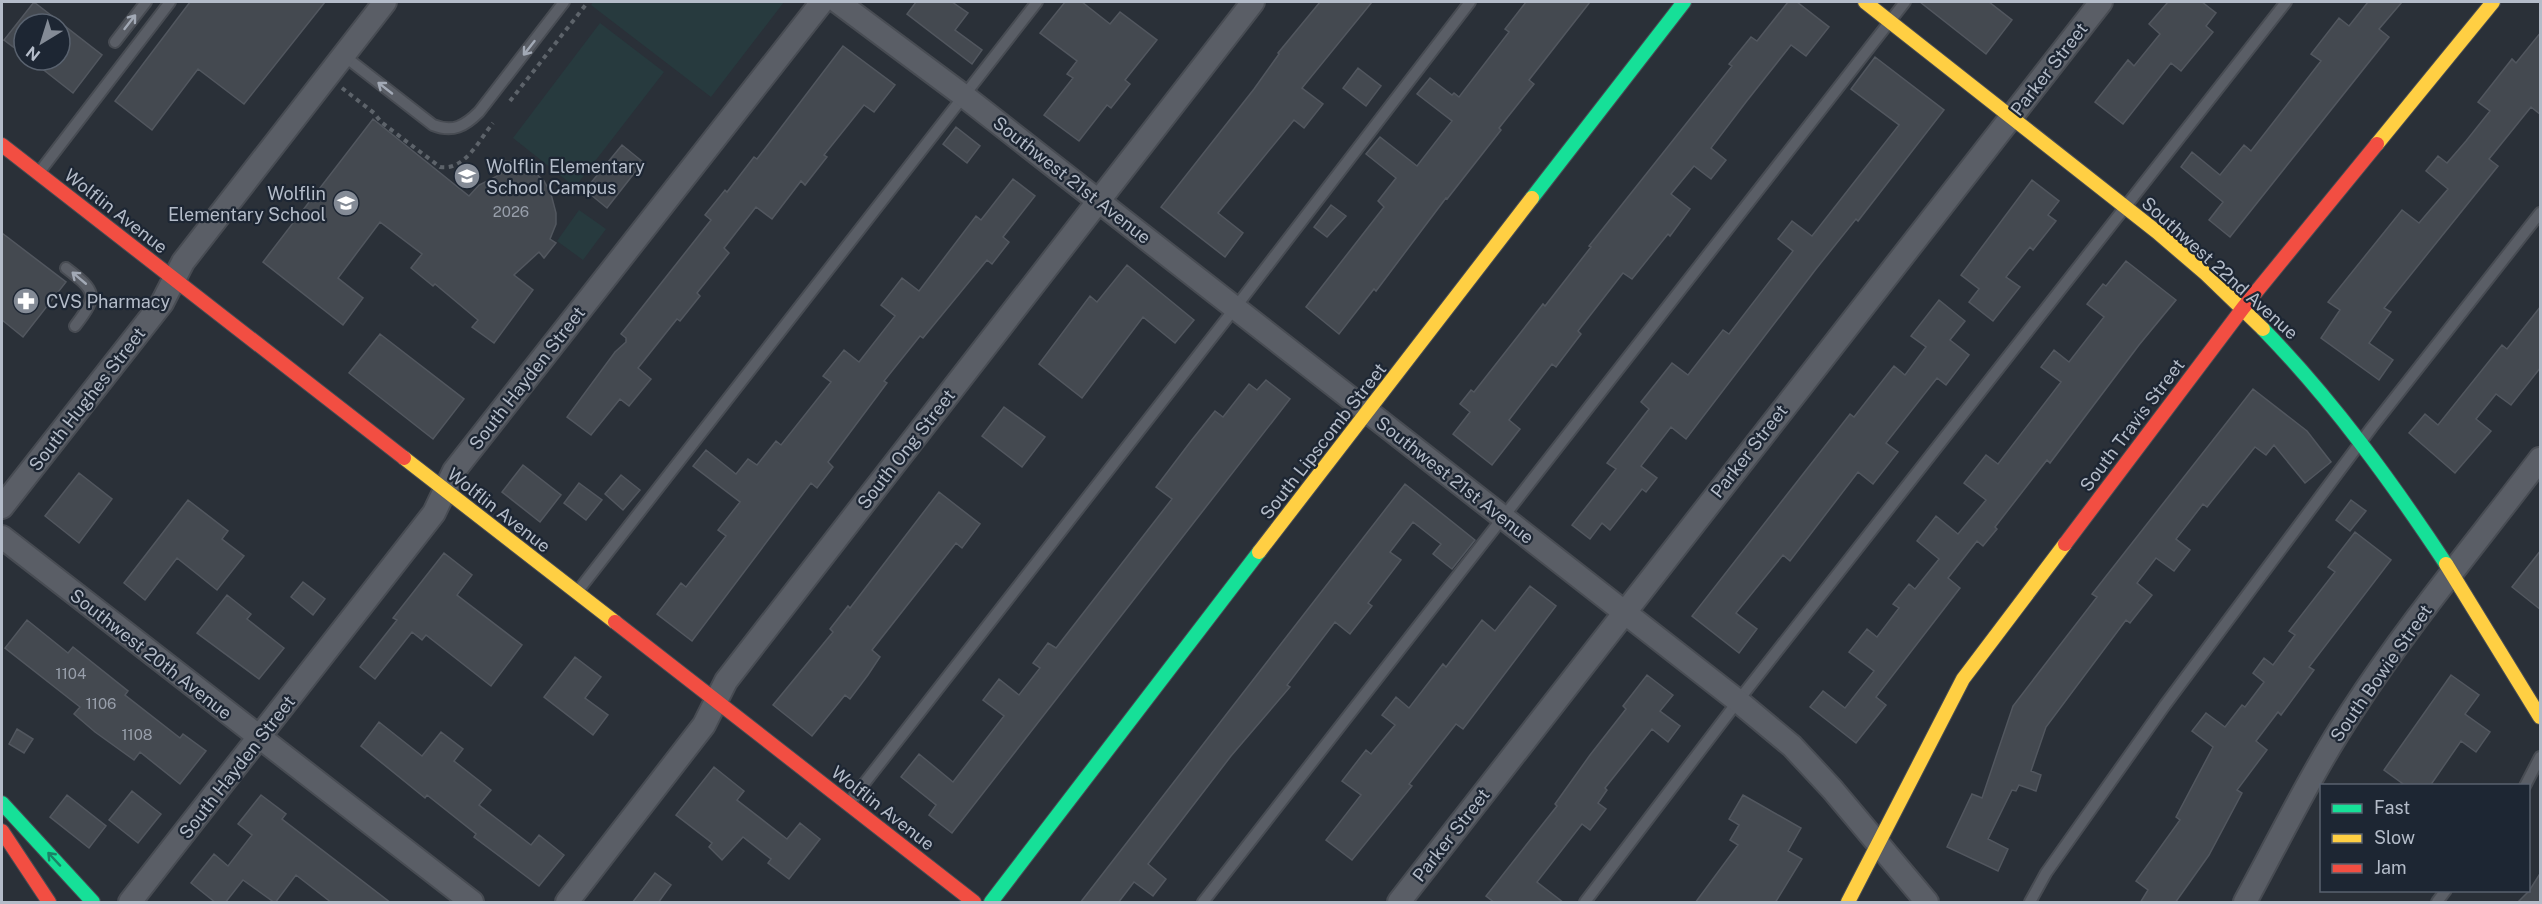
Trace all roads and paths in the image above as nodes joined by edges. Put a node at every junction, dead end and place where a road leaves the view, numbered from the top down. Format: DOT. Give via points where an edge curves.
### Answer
graph roads {
  1 [pos="146,2"];
  2 [pos="170,2"];
  3 [pos="385,2"];
  4 [pos="564,2"];
  5 [pos="822,2"];
  6 [pos="838,2"];
  7 [pos="1037,2"];
  8 [pos="1253,2"];
  9 [pos="1470,2"];
  10 [pos="1684,2"];
  11 [pos="1864,2"];
  12 [pos="1905,2"];
  13 [pos="2101,2"];
  14 [pos="2286,2"];
  15 [pos="2493,2"];
  16 [pos="1889,22"];
  17 [pos="115,42"];
  18 [pos="343,55"];
  19 [pos="964,96"];
  20 [pos="2011,117"];
  21 [pos="2,145"];
  22 [pos="38,173"];
  23 [pos="1098,201"];
  24 [pos="2126,207"];
  25 [pos="2541,213"];
  26 [pos="66,268"];
  27 [pos="175,280"];
  28 [pos="1235,308"];
  29 [pos="2243,308"];
  30 [pos="75,326"];
  31 [pos="1368,413"];
  32 [pos="2361,442"];
  33 [pos="2541,459"];
  34 [pos="444,491"];
  35 [pos="2,507"];
  36 [pos="1502,516"];
  37 [pos="2,537"];
  38 [pos="2454,573"];
  39 [pos="576,594"];
  40 [pos="1624,611"];
  41 [pos="1738,701"];
  42 [pos="716,702"];
  43 [pos="2541,717"];
  44 [pos="259,737"];
  45 [pos="2541,757"];
  46 [pos="2526,784"];
  47 [pos="2,803"];
  48 [pos="848,804"];
  49 [pos="2,831"];
  50 [pos="1878,844"];
  51 [pos="49,903"];
  52 [pos="93,903"];
  53 [pos="130,903"];
  54 [pos="472,903"];
  55 [pos="567,903"];
  56 [pos="974,903"];
  57 [pos="991,903"];
  58 [pos="1203,903"];
  59 [pos="1399,903"];
  60 [pos="1584,903"];
  61 [pos="1848,903"];
  62 [pos="1927,903"];
  63 [pos="2030,903"];
  64 [pos="2245,903"];
  17 -- 1 [label="lane, one-way"];
  2 -- 22 [label="lane"];
  3 -- 18 [label="street, South Hughes Street"];
  4 -- 18 [label="lane, one-way" via="479,112 456,129 433,125"];
  5 -- 34 [label="street, South Hayden Street" via="461,462"];
  6 -- 19 [label="street, Southwest 21st Avenue"];
  7 -- 19 [label="lane"];
  8 -- 23 [label="street, South Ong Street"];
  9 -- 28 [label="lane"];
  10 -- 31 [label="main road, South Lipscomb Street"];
  11 -- 16 [label="main road, Southwest 22nd Avenue"];
  12 -- 16 [label="lane"];
  13 -- 20 [label="street, Parker Street"];
  14 -- 24 [label="lane"];
  15 -- 29 [label="main road, South Travis Street"];
  16 -- 20 [label="main road, Southwest 22nd Avenue"];
  16 -- 36 [label="lane"];
  18 -- 27 [label="street, South Hughes Street" via="183,262"];
  19 -- 23 [label="street, Southwest 21st Avenue"];
  19 -- 39 [label="lane"];
  20 -- 24 [label="main road, Southwest 22nd Avenue"];
  20 -- 40 [label="street, Parker Street"];
  21 -- 22 [label="main road, Wolflin Avenue"];
  22 -- 27 [label="main road, Wolflin Avenue"];
  23 -- 28 [label="street, Southwest 21st Avenue"];
  23 -- 42 [label="street, South Ong Street" via="733,672"];
  24 -- 29 [label="main road, Southwest 22nd Avenue"];
  24 -- 41 [label="lane"];
  25 -- 32 [label="lane"];
  30 -- 26 [label="lane, one-way" via="90,307 92,290"];
  27 -- 34 [label="main road, Wolflin Avenue"];
  27 -- 35 [label="street, South Hughes Street" via="162,303"];
  28 -- 31 [label="street, Southwest 21st Avenue"];
  28 -- 48 [label="lane"];
  29 -- 32 [label="main road, Southwest 22nd Avenue" via="2321,391"];
  29 -- 50 [label="main road, South Travis Street" via="1963,679"];
  31 -- 36 [label="street, Southwest 21st Avenue"];
  31 -- 57 [label="main road, South Lipscomb Street"];
  32 -- 38 [label="main road, Southwest 22nd Avenue"];
  32 -- 63 [label="lane" via="2165,705 2046,873"];
  33 -- 38 [label="street, South Bowie Street"];
  34 -- 39 [label="main road, Wolflin Avenue"];
  34 -- 44 [label="street, South Hayden Street" via="434,513"];
  36 -- 40 [label="street, Southwest 21st Avenue"];
  36 -- 58 [label="lane"];
  37 -- 44 [label="street, Southwest 20th Avenue"];
  38 -- 43 [label="main road, Southwest 22nd Avenue"];
  38 -- 64 [label="street, South Bowie Street" via="2352,711"];
  39 -- 42 [label="main road, Wolflin Avenue"];
  40 -- 41 [label="street, Southwest 21st Avenue"];
  40 -- 59 [label="street, Parker Street"];
  41 -- 50 [label="street, Southwest 21st Avenue" via="1792,746"];
  41 -- 60 [label="lane"];
  42 -- 48 [label="main road, Wolflin Avenue"];
  42 -- 55 [label="street, South Ong Street" via="704,725"];
  44 -- 53 [label="street, South Hayden Street"];
  44 -- 54 [label="street, Southwest 20th Avenue"];
  45 -- 46 [label="lane"];
  52 -- 47 [label="main road, one-way"];
  48 -- 56 [label="main road, Wolflin Avenue"];
  49 -- 51 [label="main road"];
  50 -- 61 [label="main road, South Travis Street"];
  50 -- 62 [label="street, Southwest 21st Avenue"];
}
